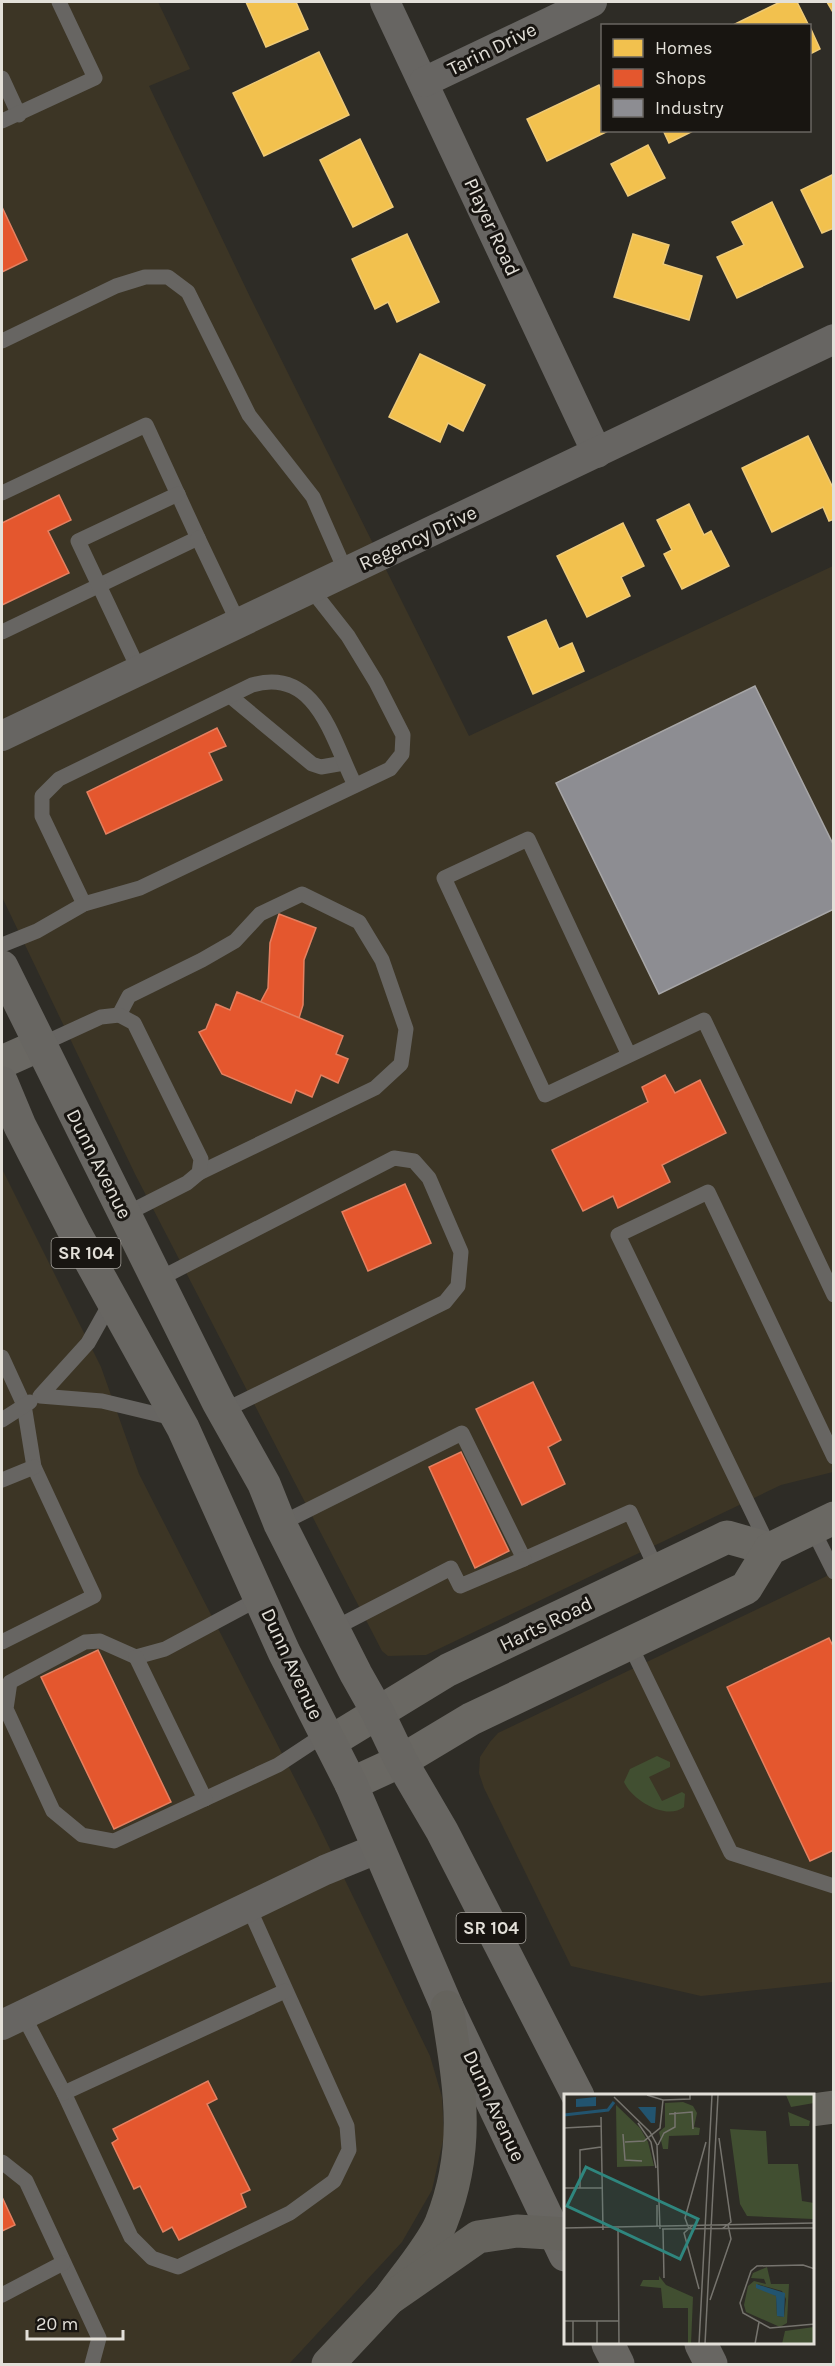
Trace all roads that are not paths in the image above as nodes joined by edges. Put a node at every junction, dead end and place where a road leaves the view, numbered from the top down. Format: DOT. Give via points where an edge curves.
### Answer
graph roads {
  1 [pos="58,2"];
  2 [pos="385,2"];
  3 [pos="592,2"];
  4 [pos="2,78"];
  5 [pos="424,82"];
  6 [pos="19,115"];
  7 [pos="2,121"];
  8 [pos="834,339"];
  9 [pos="2,341"];
  10 [pos="597,453"];
  11 [pos="2,493"];
  12 [pos="178,494"];
  13 [pos="198,538"];
  14 [pos="346,572"];
  15 [pos="99,585"];
  16 [pos="311,589"];
  17 [pos="238,622"];
  18 [pos="2,632"];
  19 [pos="139,670"];
  20 [pos="230,696"];
  21 [pos="2,736"];
  22 [pos="344,763"];
  23 [pos="355,785"];
  24 [pos="84,904"];
  25 [pos="2,945"];
  26 [pos="2,967"];
  27 [pos="119,1015"];
  28 [pos="40,1046"];
  29 [pos="629,1055"];
  30 [pos="2,1062"];
  31 [pos="2,1083"];
  32 [pos="199,1173"];
  33 [pos="124,1215"];
  34 [pos="157,1280"];
  35 [pos="834,1295"];
  36 [pos="111,1302"];
  37 [pos="2,1357"];
  38 [pos="40,1396"];
  39 [pos="24,1405"];
  40 [pos="223,1411"];
  41 [pos="177,1419"];
  42 [pos="2,1420"];
  43 [pos="834,1457"];
  44 [pos="34,1467"];
  45 [pos="2,1480"];
  46 [pos="823,1523"];
  47 [pos="280,1524"];
  48 [pos="770,1549"];
  49 [pos="524,1559"];
  50 [pos="657,1570"];
  51 [pos="834,1572"];
  52 [pos="262,1598"];
  53 [pos="333,1629"];
  54 [pos="2,1642"];
  55 [pos="630,1645"];
  56 [pos="136,1657"];
  57 [pos="378,1713"];
  58 [pos="328,1738"];
  59 [pos="401,1761"];
  60 [pos="351,1784"];
  61 [pos="205,1799"];
  62 [pos="379,1848"];
  63 [pos="834,1886"];
  64 [pos="249,1908"];
  65 [pos="285,1991"];
  66 [pos="447,2007"];
  67 [pos="12,2020"];
  68 [pos="64,2093"];
  69 [pos="577,2094"];
  70 [pos="834,2107"];
  71 [pos="814,2110"];
  72 [pos="2,2162"];
  73 [pos="562,2241"];
  74 [pos="63,2263"];
  75 [pos="2,2295"];
  76 [pos="389,2299"];
  77 [pos="609,2345"];
  78 [pos="702,2345"];
  79 [pos="92,2364"];
  80 [pos="328,2364"];
  81 [pos="618,2364"];
  82 [pos="711,2364"];
  1 -- 6 [label="lane" via="95,78"];
  2 -- 5 [label="street, Player Road"];
  3 -- 5 [label="street, Tarin Drive"];
  4 -- 6 [label="lane"];
  5 -- 10 [label="street, Player Road"];
  6 -- 7 [label="lane"];
  8 -- 10 [label="street, Regency Drive"];
  9 -- 14 [label="lane" via="116,285 145,277 168,277 188,292 249,415 313,497"];
  10 -- 14 [label="street, Regency Drive"];
  11 -- 12 [label="lane" via="146,425"];
  12 -- 13 [label="lane"];
  12 -- 15 [label="lane" via="78,541"];
  13 -- 15 [label="lane"];
  13 -- 17 [label="lane"];
  14 -- 16 [label="street, Regency Drive"];
  15 -- 18 [label="lane"];
  15 -- 19 [label="lane"];
  16 -- 17 [label="street, Regency Drive"];
  16 -- 23 [label="lane" via="354,645 403,735 402,754 390,769"];
  17 -- 19 [label="street, Regency Drive"];
  19 -- 21 [label="street, Regency Drive"];
  20 -- 22 [label="lane" via="312,764 321,767"];
  20 -- 22 [label="lane" via="268,680 286,682 303,690 315,702"];
  20 -- 24 [label="lane" via="59,779 42,796 42,816"];
  22 -- 23 [label="lane"];
  23 -- 24 [label="lane" via="140,888"];
  24 -- 25 [label="lane" via="37,931"];
  26 -- 28 [label="main road, Dunn Avenue / SR 104"];
  27 -- 28 [label="lane" via="101,1017"];
  27 -- 32 [label="lane" via="134,1023 201,1159"];
  27 -- 32 [label="lane" via="129,996 211,956 236,941 260,914 302,894 359,922 382,960 406,1029 401,1064 375,1088"];
  28 -- 30 [label="street"];
  28 -- 33 [label="main road, Dunn Avenue / SR 104"];
  29 -- 29 [label="lane" via="545,1095 444,878 528,839"];
  29 -- 35 [label="lane" via="704,1020"];
  31 -- 36 [label="main road, Dunn Avenue / SR 104" via="20,1126"];
  32 -- 33 [label="lane"];
  33 -- 34 [label="main road, Dunn Avenue / SR 104"];
  34 -- 40 [label="main road, Dunn Avenue / SR 104"];
  34 -- 40 [label="lane" via="394,1158 414,1161 429,1178 461,1252 458,1286 445,1302"];
  36 -- 38 [label="lane" via="88,1343"];
  36 -- 41 [label="main road, Dunn Avenue / SR 104"];
  37 -- 39 [label="lane"];
  38 -- 39 [label="lane"];
  38 -- 41 [label="lane" via="102,1401"];
  39 -- 42 [label="lane"];
  39 -- 44 [label="lane"];
  40 -- 47 [label="main road, Dunn Avenue / SR 104" via="264,1484"];
  41 -- 52 [label="main road, Dunn Avenue / SR 104"];
  43 -- 48 [label="lane" via="708,1192 618,1235"];
  44 -- 45 [label="lane"];
  44 -- 54 [label="lane" via="94,1596"];
  46 -- 48 [label="street"];
  46 -- 51 [label="lane"];
  47 -- 49 [label="lane" via="462,1433"];
  47 -- 53 [label="main road, Dunn Avenue / SR 104"];
  48 -- 50 [label="street, Harts Road" via="727,1537"];
  48 -- 55 [label="street" via="746,1587"];
  49 -- 50 [label="lane" via="630,1512"];
  49 -- 53 [label="lane" via="460,1586 451,1568"];
  50 -- 57 [label="street, Harts Road" via="448,1670"];
  52 -- 56 [label="lane" via="165,1649"];
  52 -- 58 [label="main road, Dunn Avenue / SR 104" via="284,1652"];
  53 -- 57 [label="main road, Dunn Avenue / SR 104"];
  55 -- 59 [label="street" via="471,1719"];
  55 -- 63 [label="lane" via="731,1852"];
  56 -- 61 [label="lane"];
  56 -- 61 [label="lane" via="100,1641 85,1642 10,1682 6,1708 53,1811 82,1835 114,1841"];
  57 -- 58 [label="street, Harts Road"];
  57 -- 59 [label="main road, Dunn Avenue / SR 104"];
  58 -- 60 [label="main road, Dunn Avenue / SR 104"];
  58 -- 61 [label="lane"];
  59 -- 60 [label="street"];
  59 -- 69 [label="main road, Dunn Avenue / SR 104" via="442,1831"];
  60 -- 62 [label="main road, Dunn Avenue / SR 104"];
  62 -- 64 [label="street"];
  62 -- 66 [label="main road, Dunn Avenue / SR 104"];
  64 -- 65 [label="lane"];
  64 -- 67 [label="street"];
  65 -- 68 [label="lane"];
  65 -- 68 [label="lane" via="347,2126 349,2150 334,2181 290,2213 178,2266 152,2258 131,2237"];
  66 -- 73 [label="main road, Dunn Avenue / SR 104"];
  66 -- 76 [label="highway" via="462,2103 460,2146 441,2224"];
  67 -- 68 [label="lane"];
  70 -- 71 [label="highway"];
  72 -- 74 [label="lane" via="26,2181"];
  73 -- 76 [label="highway" via="517,2231 478,2237"];
  74 -- 75 [label="lane"];
  74 -- 79 [label="lane" via="99,2338"];
  76 -- 80 [label="highway"];
  77 -- 81 [label="main road"];
  78 -- 82 [label="main road"];
}
